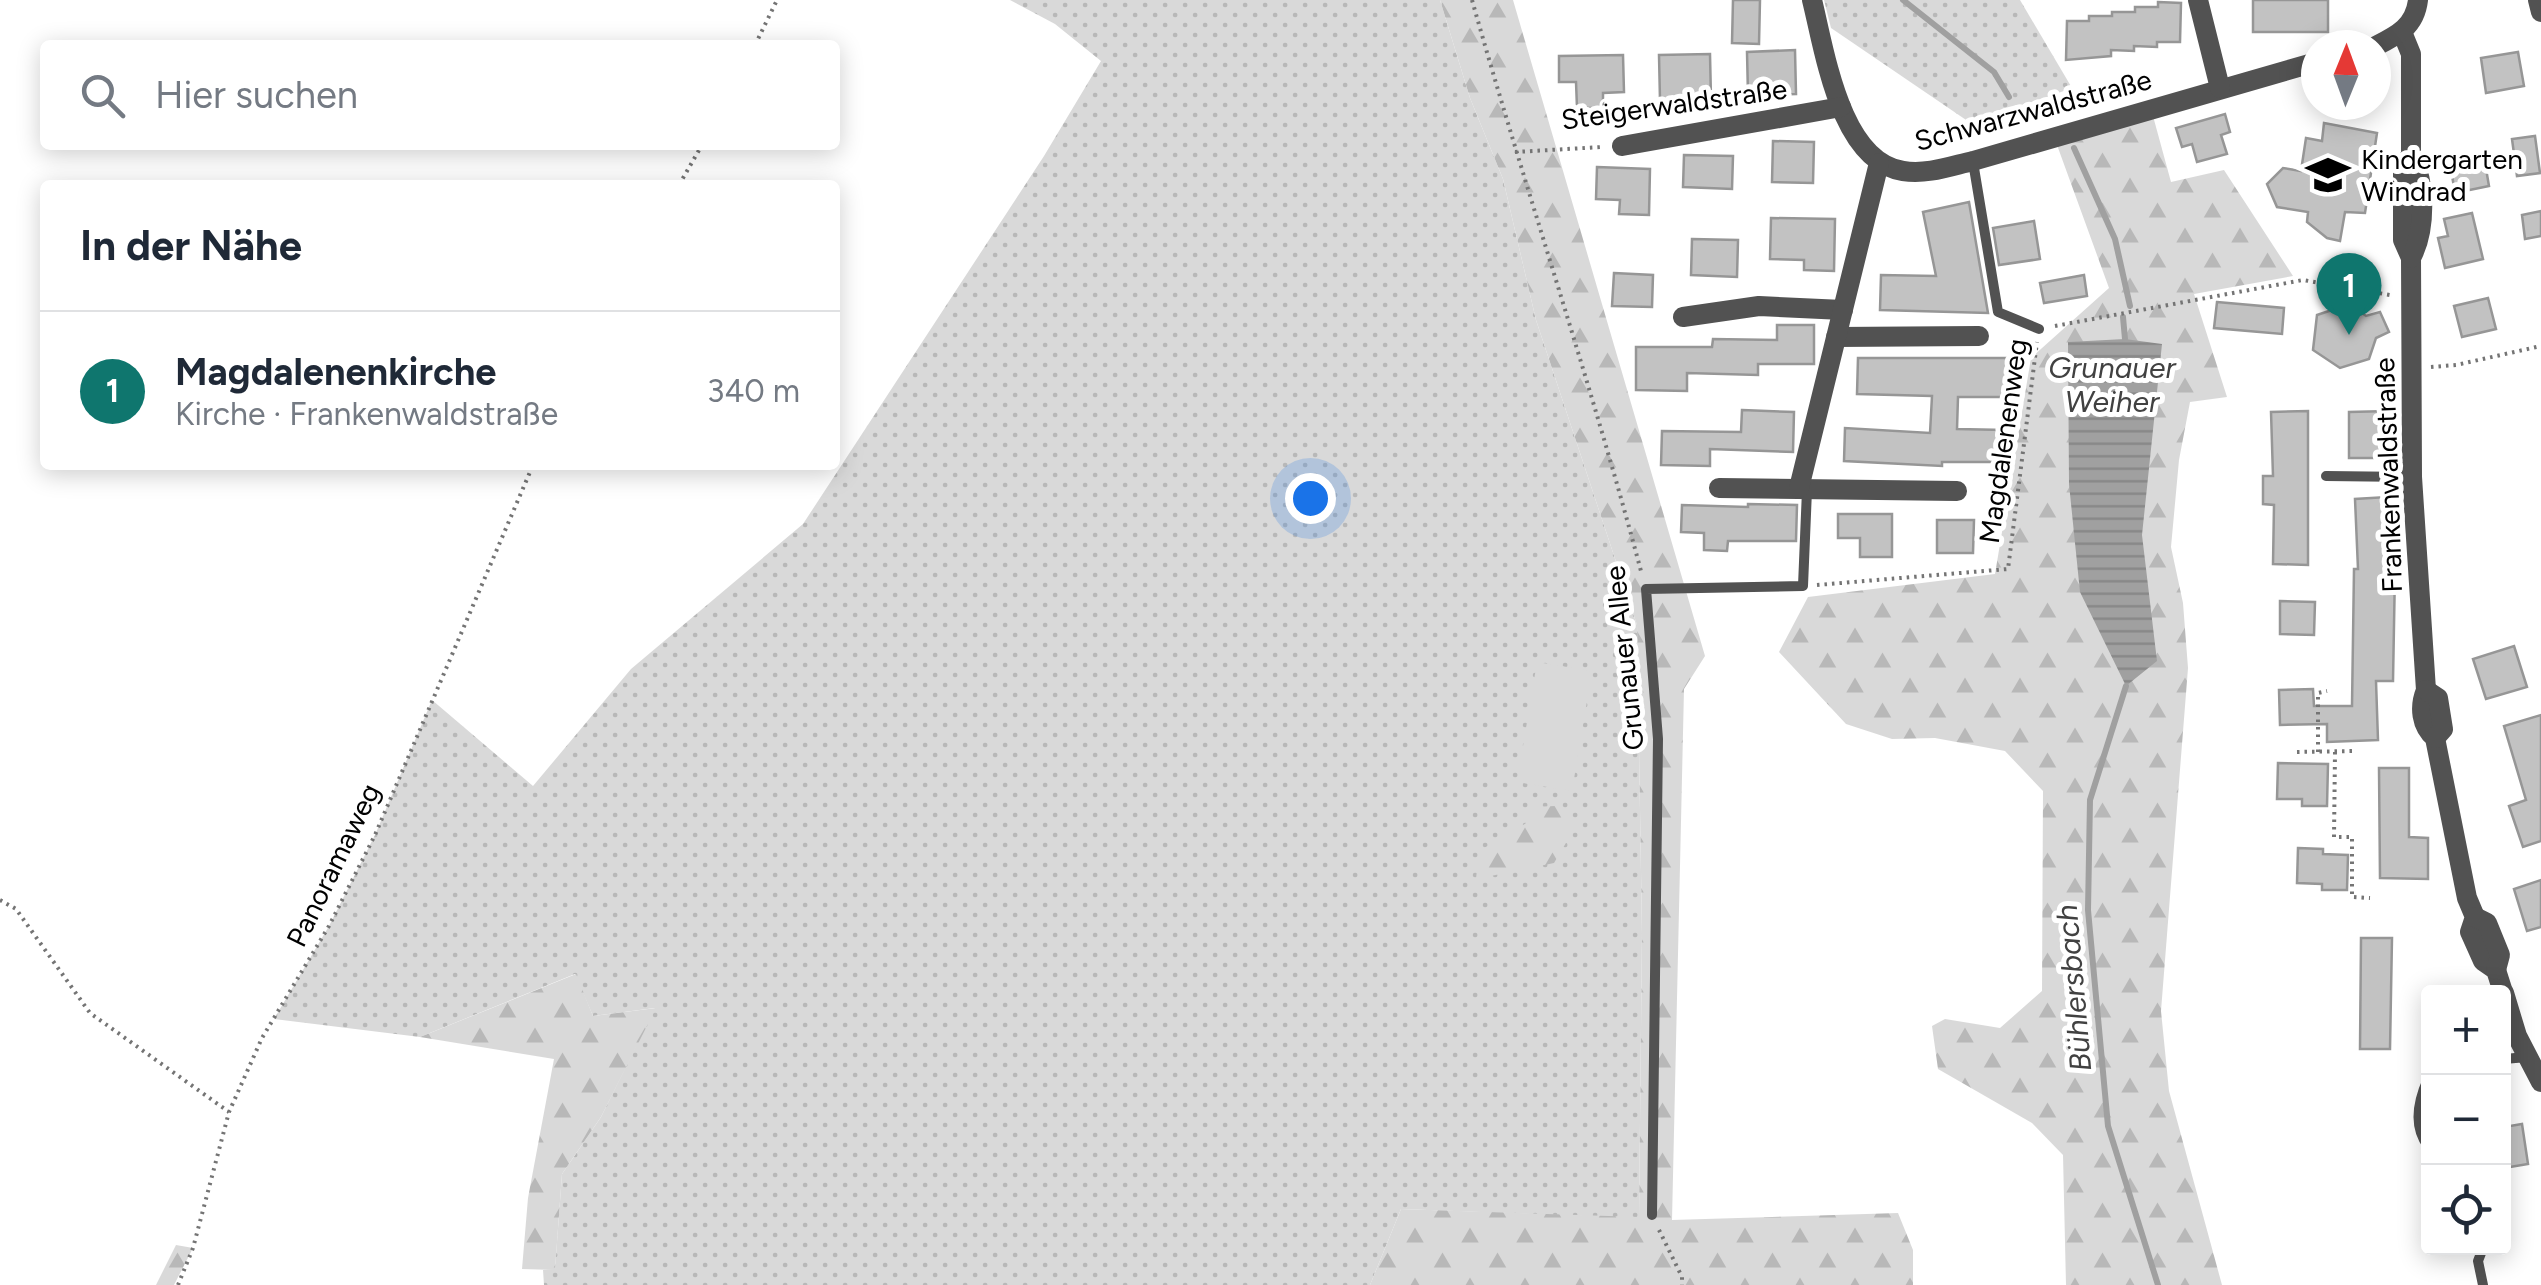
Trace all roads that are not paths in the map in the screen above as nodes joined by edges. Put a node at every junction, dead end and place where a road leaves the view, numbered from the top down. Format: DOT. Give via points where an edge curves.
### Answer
graph roads {
  1 [pos="1812,0"];
  2 [pos="2198,0"];
  3 [pos="2418,0"];
  4 [pos="2538,0"];
  5 [pos="2541,12"];
  6 [pos="2402,32"];
  7 [pos="2391,38"];
  8 [pos="2301,66"];
  9 [pos="2220,88"];
  10 [pos="1842,107"];
  11 [pos="1622,146"];
  12 [pos="1973,160"];
  13 [pos="1879,163"];
  14 [pos="1842,310"];
  15 [pos="1683,317"];
  16 [pos="2039,330"];
  17 [pos="1979,336"];
  18 [pos="1836,337"];
  19 [pos="2326,476"];
  20 [pos="2412,477"];
  21 [pos="1719,488"];
  22 [pos="1803,488"];
  23 [pos="1957,491"];
  24 [pos="2501,985"];
  25 [pos="2511,1014"];
  26 [pos="2527,1057"];
  27 [pos="2511,1058"];
  28 [pos="2541,1082"];
  29 [pos="2421,1094"];
  30 [pos="2421,1130"];
  31 [pos="1652,1215"];
  32 [pos="2480,1255"];
  33 [pos="2483,1285"];
  1 -- 10 [label="street, Schwarzwaldstraße"];
  2 -- 9 [label="street"];
  3 -- 6 [label="street"];
  4 -- 5 [label="street"];
  6 -- 7 [label="street"];
  6 -- 20 [label="street, Frankenwaldstraße" via="2411,54 2402,240 2411,258"];
  8 -- 9 [label="street, Schwarzwaldstraße"];
  9 -- 12 [label="street, Schwarzwaldstraße"];
  10 -- 11 [label="street, Steigerwaldstraße"];
  10 -- 13 [label="street, Schwarzwaldstraße" via="1856,140"];
  12 -- 13 [label="street, Schwarzwaldstraße" via="1923,172"];
  12 -- 16 [label="lane" via="1998,312"];
  13 -- 14 [label="street"];
  14 -- 15 [label="street" via="1759,306"];
  14 -- 18 [label="street"];
  17 -- 18 [label="street"];
  18 -- 22 [label="street"];
  19 -- 20 [label="lane"];
  20 -- 24 [label="street, Frankenwaldstraße" via="2426,690 2420,703 2426,731 2435,738 2475,917 2470,932"];
  21 -- 22 [label="street"];
  22 -- 23 [label="street"];
  22 -- 31 [label="lane, Grunauer Allee" via="1803,586 1646,589 1658,739"];
  25 -- 26 [label="street, Frankenwaldstraße"];
  26 -- 27 [label="lane"];
  26 -- 28 [label="street, Frankenwaldstraße"];
  29 -- 30 [label="lane"];
  32 -- 33 [label="lane"];
}
